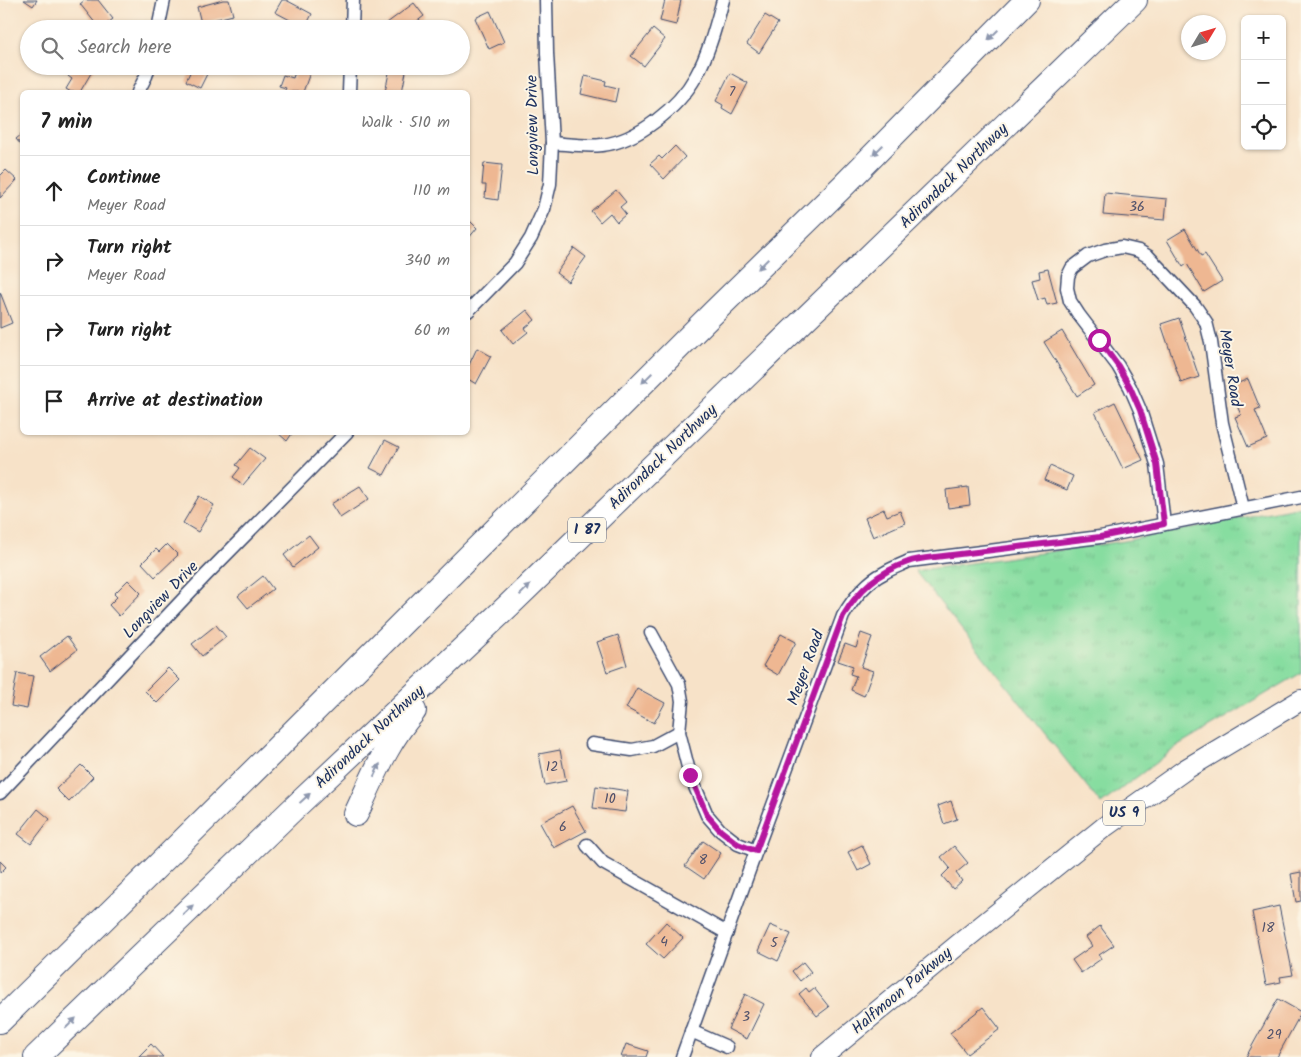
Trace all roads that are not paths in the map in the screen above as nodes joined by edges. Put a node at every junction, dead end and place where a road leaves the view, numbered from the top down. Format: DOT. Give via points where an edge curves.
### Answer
graph roads {
  1 [pos="164,0"];
  2 [pos="353,0"];
  3 [pos="546,0"];
  4 [pos="723,0"];
  5 [pos="1027,0"];
  6 [pos="1135,0"];
  7 [pos="160,20"];
  8 [pos="352,20"];
  9 [pos="146,75"];
  10 [pos="349,75"];
  11 [pos="139,90"];
  12 [pos="348,90"];
  13 [pos="552,144"];
  14 [pos="470,309"];
  15 [pos="345,435"];
  16 [pos="1301,497"];
  17 [pos="1243,508"];
  18 [pos="1164,524"];
  19 [pos="507,607"];
  20 [pos="650,633"];
  21 [pos="1301,700"];
  22 [pos="679,732"];
  23 [pos="592,744"];
  24 [pos="0,793"];
  25 [pos="356,814"];
  26 [pos="587,845"];
  27 [pos="756,851"];
  28 [pos="727,933"];
  29 [pos="0,1021"];
  30 [pos="691,1031"];
  31 [pos="727,1047"];
  32 [pos="36,1057"];
  33 [pos="682,1057"];
  34 [pos="822,1057"];
  1 -- 7 [label="street"];
  2 -- 8 [label="street"];
  3 -- 13 [label="street, Longview Drive"];
  4 -- 13 [label="street" via="695,77 682,96 659,118 613,143"];
  5 -- 29 [label="highway, one-way"];
  19 -- 6 [label="highway, Adirondack Northway / I 87, one-way"];
  9 -- 11 [label="street"];
  10 -- 12 [label="street"];
  13 -- 14 [label="street, Longview Drive" via="550,184 531,238 515,263"];
  15 -- 24 [label="street, Longview Drive"];
  16 -- 17 [label="street, Meyer Road"];
  17 -- 18 [label="street, Meyer Road"];
  17 -- 18 [label="street, Meyer Road" via="1222,423 1206,322 1149,257 1122,247 1105,250 1088,256 1072,268 1067,288 1070,301 1118,366 1140,410 1157,464"];
  18 -- 27 [label="street, Meyer Road" via="1100,537 909,561 872,580 851,602 843,616"];
  25 -- 19 [label="highway, one-way" via="388,746 403,723"];
  32 -- 19 [label="highway, Adirondack Northway / I 87, one-way"];
  20 -- 22 [label="street" via="680,684"];
  21 -- 34 [label="main road, Halfmoon Parkway / US 9" via="1186,769 1103,828"];
  22 -- 23 [label="street" via="653,746 632,750"];
  22 -- 27 [label="street" via="690,775 707,815 738,844"];
  26 -- 28 [label="street" via="615,870"];
  27 -- 28 [label="street, Meyer Road"];
  28 -- 30 [label="street, Meyer Road"];
  30 -- 31 [label="street"];
  30 -- 33 [label="street, Meyer Road"];
}
